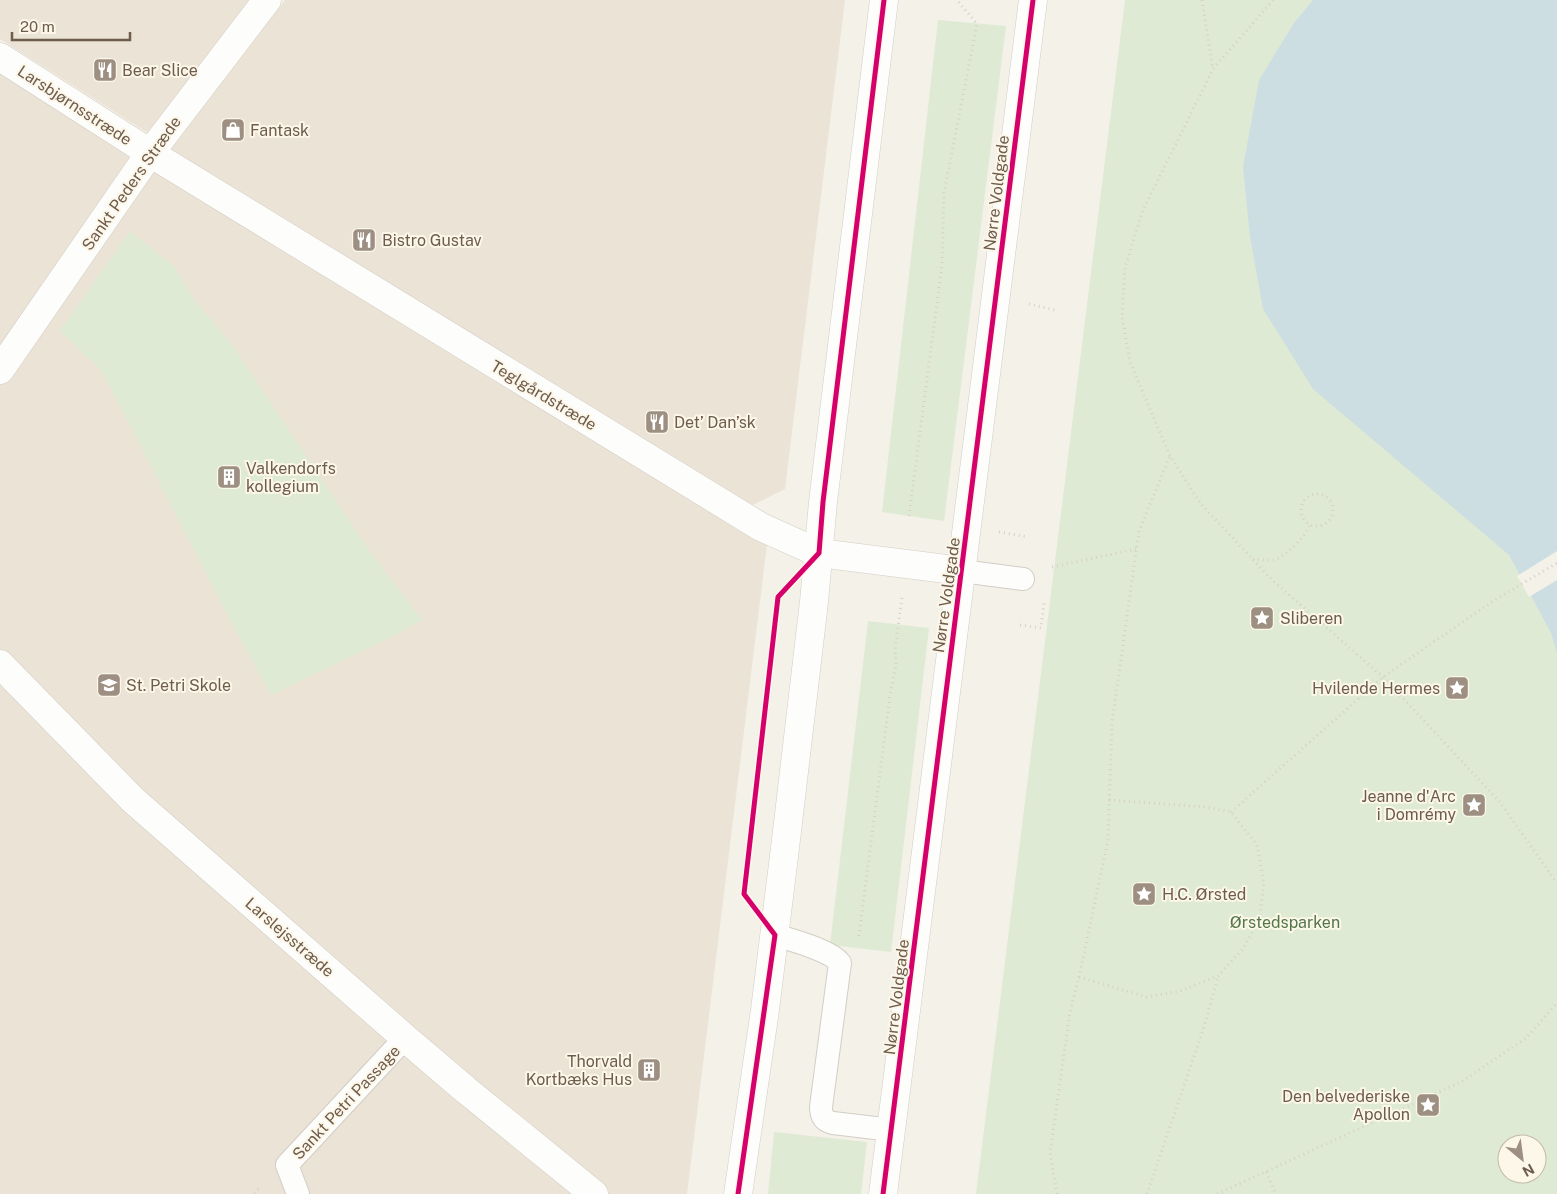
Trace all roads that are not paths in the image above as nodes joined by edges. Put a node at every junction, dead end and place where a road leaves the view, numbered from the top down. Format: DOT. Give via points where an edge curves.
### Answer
graph roads {
  1 [pos="267,0"];
  2 [pos="884,0"];
  3 [pos="1033,0"];
  4 [pos="0,57"];
  5 [pos="150,153"];
  6 [pos="0,370"];
  7 [pos="819,553"];
  8 [pos="962,571"];
  9 [pos="1023,579"];
  10 [pos="0,664"];
  11 [pos="774,935"];
  12 [pos="405,1038"];
  13 [pos="892,1130"];
  14 [pos="298,1194"];
  15 [pos="594,1194"];
  16 [pos="738,1194"];
  17 [pos="883,1194"];
  1 -- 5 [label="street, Sankt Peders Stræde"];
  2 -- 7 [label="street"];
  3 -- 8 [label="street, Nørre Voldgade"];
  4 -- 5 [label="street, Larsbjørnsstræde"];
  5 -- 6 [label="street, Sankt Peders Stræde"];
  5 -- 7 [label="street, Teglgårdstræde" via="760,527"];
  7 -- 8 [label="street, Teglgårdstræde"];
  7 -- 11 [label="street"];
  8 -- 9 [label="lane"];
  8 -- 13 [label="street, Nørre Voldgade"];
  10 -- 12 [label="street, Larslejsstræde" via="133,800"];
  11 -- 13 [label="lane" via="825,952 840,963 820,1107 823,1117 827,1122"];
  11 -- 16 [label="street"];
  12 -- 14 [label="lane, Sankt Petri Passage" via="287,1165"];
  12 -- 15 [label="street, Larslejsstræde"];
  13 -- 17 [label="street, Nørre Voldgade"];
}
